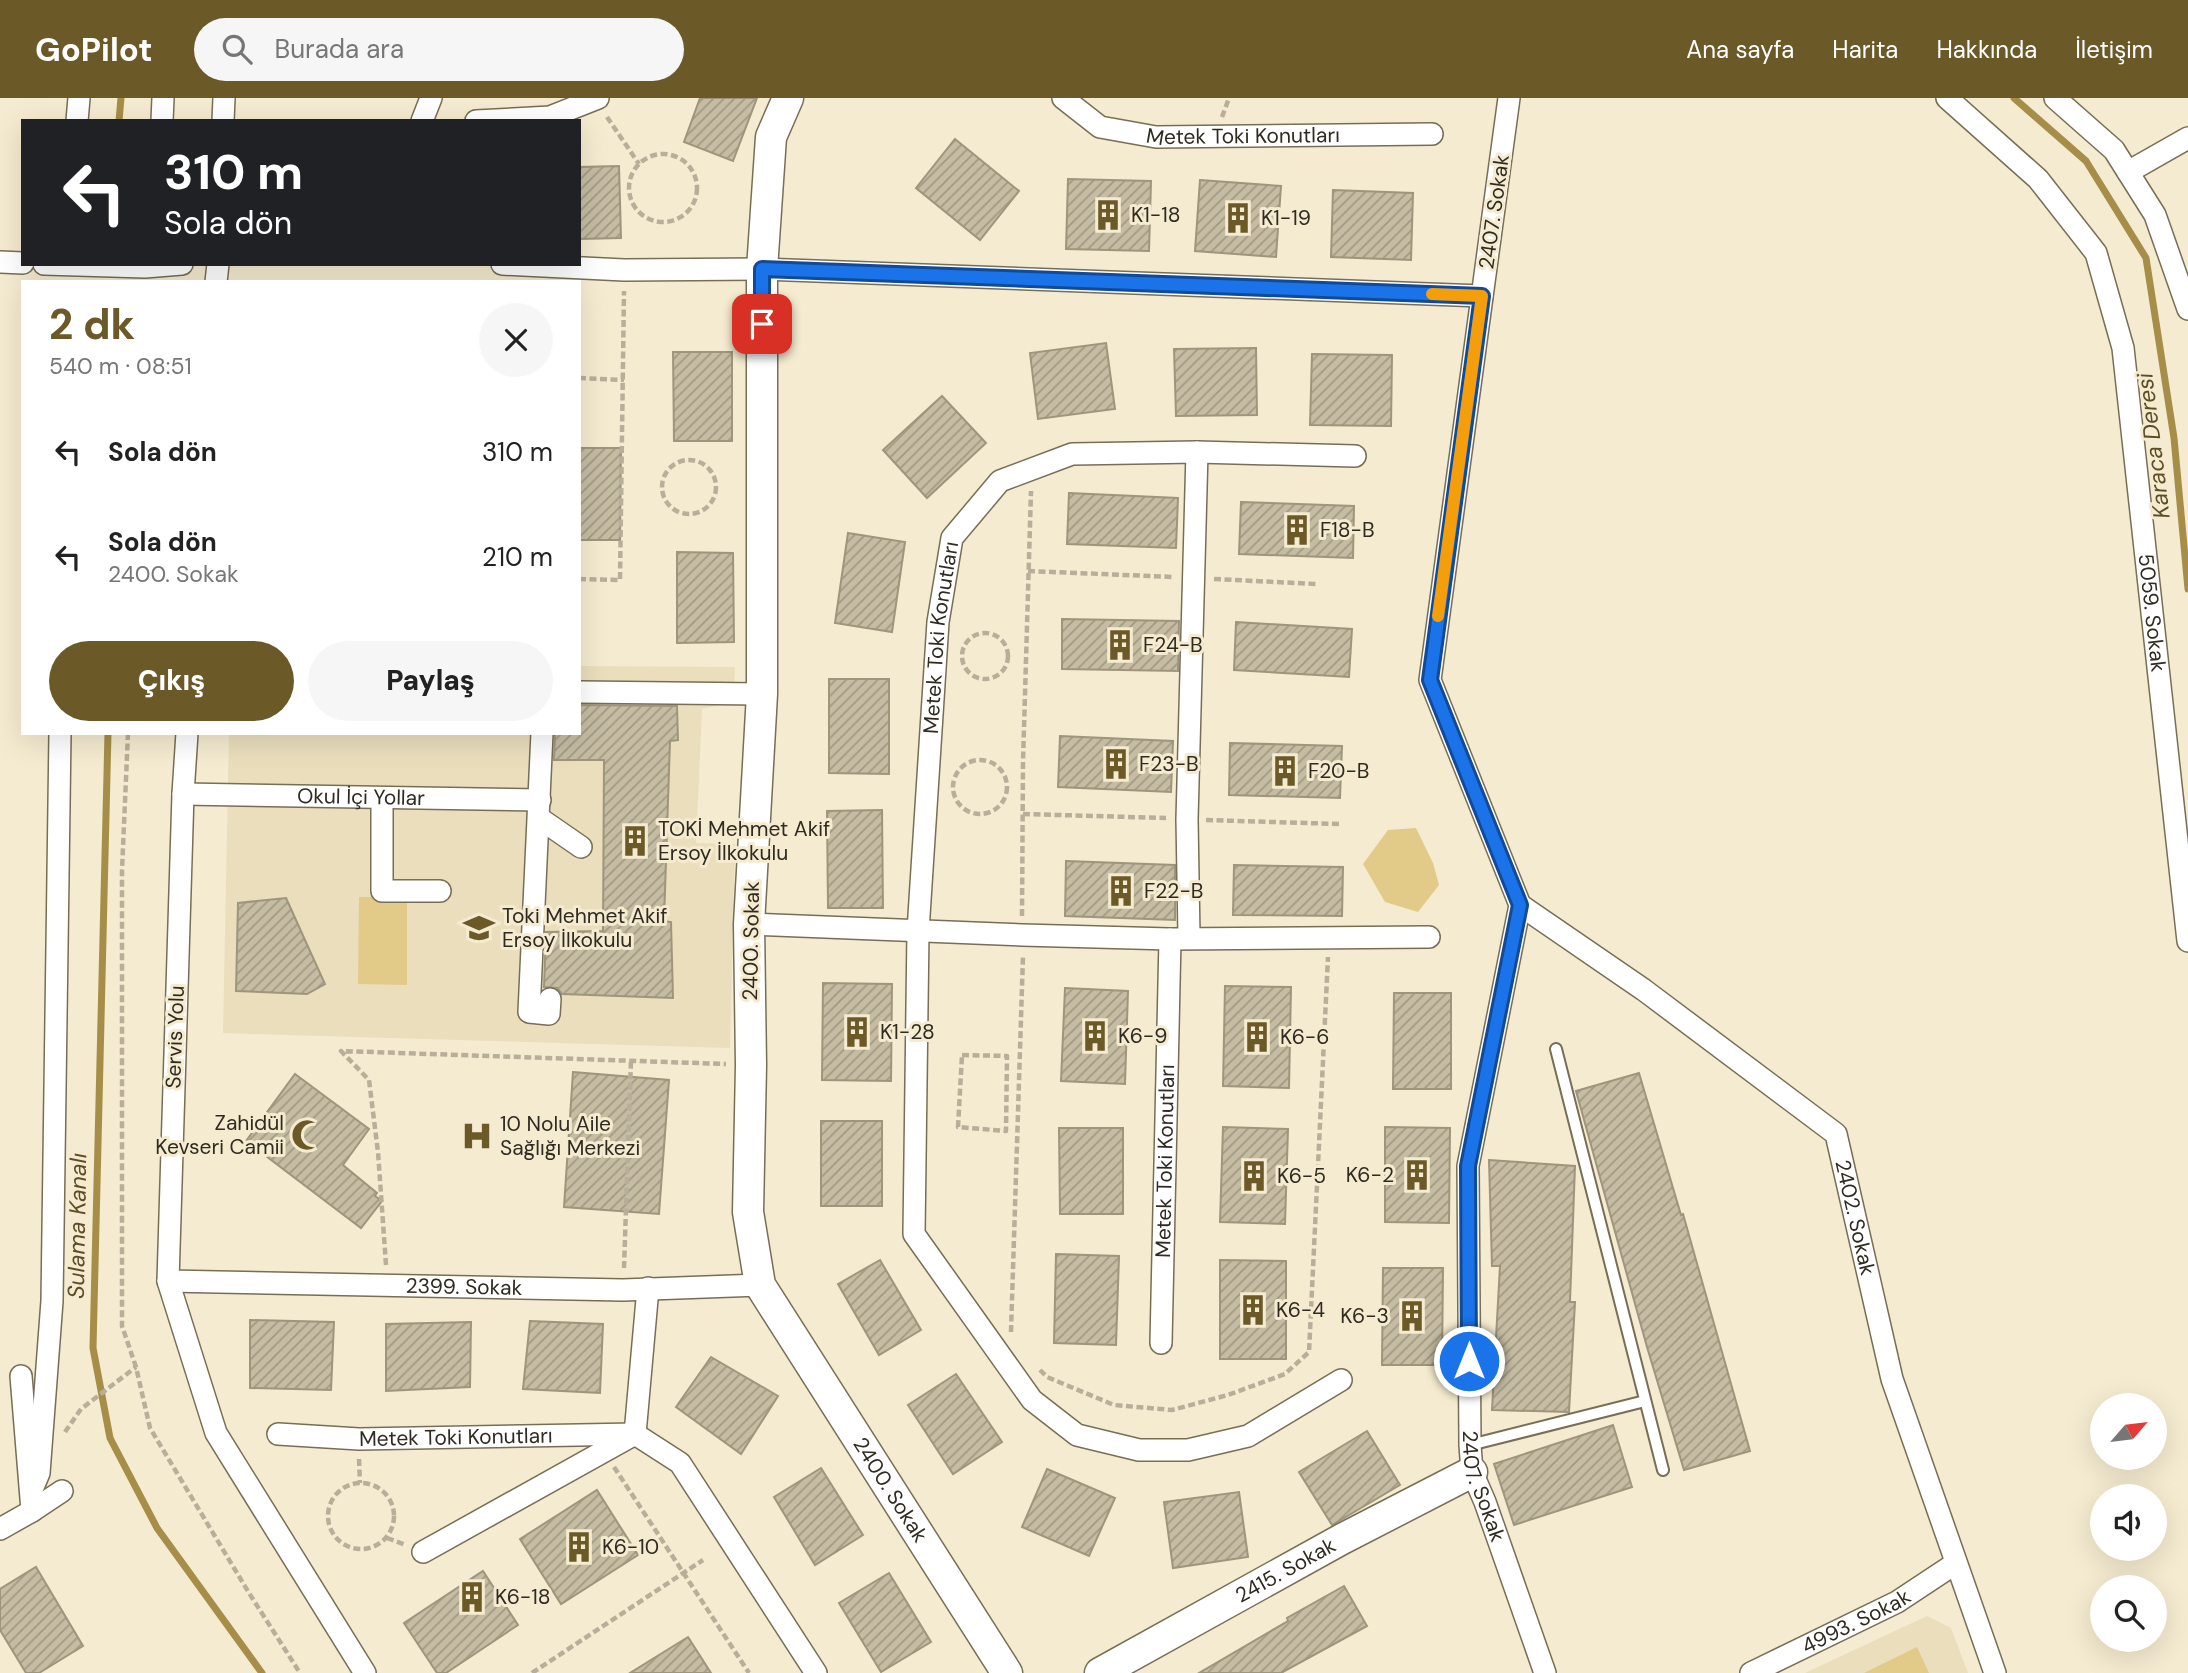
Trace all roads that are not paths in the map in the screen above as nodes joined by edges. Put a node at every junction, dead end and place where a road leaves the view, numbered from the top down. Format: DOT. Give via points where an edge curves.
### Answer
graph roads {
  1 [pos="79,98"];
  2 [pos="152,98"];
  3 [pos="163,98"];
  4 [pos="224,98"];
  5 [pos="431,98"];
  6 [pos="788,98"];
  7 [pos="1063,98"];
  8 [pos="1509,98"];
  9 [pos="1947,98"];
  10 [pos="2055,98"];
  11 [pos="596,99"];
  12 [pos="77,119"];
  13 [pos="151,119"];
  14 [pos="162,119"];
  15 [pos="223,119"];
  16 [pos="423,119"];
  17 [pos="513,119"];
  18 [pos="1432,134"];
  19 [pos="2188,138"];
  20 [pos="2128,172"];
  21 [pos="0,262"];
  22 [pos="21,263"];
  23 [pos="551,266"];
  24 [pos="762,269"];
  25 [pos="1482,296"];
  26 [pos="2188,309"];
  27 [pos="1197,452"];
  28 [pos="1355,456"];
  29 [pos="581,692"];
  30 [pos="762,694"];
  31 [pos="60,735"];
  32 [pos="187,735"];
  33 [pos="542,735"];
  34 [pos="183,794"];
  35 [pos="383,798"];
  36 [pos="539,809"];
  37 [pos="580,847"];
  38 [pos="440,891"];
  39 [pos="1520,905"];
  40 [pos="749,924"];
  41 [pos="918,931"];
  42 [pos="1429,937"];
  43 [pos="1180,938"];
  44 [pos="2188,941"];
  45 [pos="550,999"];
  46 [pos="1556,1049"];
  47 [pos="167,1281"];
  48 [pos="760,1285"];
  49 [pos="648,1288"];
  50 [pos="1161,1343"];
  51 [pos="21,1376"];
  52 [pos="1341,1380"];
  53 [pos="1645,1401"];
  54 [pos="278,1434"];
  55 [pos="635,1434"];
  56 [pos="1471,1458"];
  57 [pos="1663,1470"];
  58 [pos="62,1491"];
  59 [pos="32,1502"];
  60 [pos="0,1529"];
  61 [pos="423,1552"];
  62 [pos="1956,1563"];
  63 [pos="365,1673"];
  64 [pos="817,1673"];
  65 [pos="1007,1673"];
  66 [pos="1100,1673"];
  67 [pos="1545,1673"];
  68 [pos="1751,1673"];
  69 [pos="1995,1673"];
  1 -- 12 [label="street"];
  2 -- 13 [label="street"];
  3 -- 14 [label="street"];
  4 -- 15 [label="street"];
  5 -- 16 [label="street"];
  6 -- 24 [label="main road, 2400. Sokak" via="771,137"];
  7 -- 18 [label="street, Metek Toki Konutları" via="1100,127 1156,137"];
  8 -- 25 [label="street, 2407. Sokak"];
  9 -- 44 [label="street, 5059. Sokak" via="2038,179 2096,253 2104,280 2123,348"];
  10 -- 20 [label="street" via="2113,150"];
  11 -- 17 [label="street" via="550,117"];
  19 -- 20 [label="street"];
  20 -- 26 [label="street" via="2155,215"];
  21 -- 22 [label="street"];
  23 -- 24 [label="street"];
  24 -- 25 [label="street"];
  24 -- 30 [label="main road, 2400. Sokak"];
  25 -- 39 [label="street, 2407. Sokak" via="1430,680"];
  27 -- 28 [label="street, Metek Toki Konutları"];
  27 -- 41 [label="street, Metek Toki Konutları" via="1072,454 1000,481 952,538 937,622"];
  27 -- 43 [label="street, Metek Toki Konutları"];
  29 -- 30 [label="street"];
  30 -- 40 [label="main road, 2400. Sokak"];
  31 -- 59 [label="street" via="52,1301 39,1474"];
  32 -- 34 [label="street, Servis Yolu"];
  33 -- 36 [label="street"];
  34 -- 35 [label="street, Okul İçi Yollar"];
  34 -- 47 [label="street, Servis Yolu"];
  35 -- 36 [label="street, Okul İçi Yollar"];
  35 -- 38 [label="street" via="382,891"];
  36 -- 37 [label="street"];
  36 -- 45 [label="street" via="528,1012 549,1014"];
  39 -- 56 [label="street, 2407. Sokak" via="1468,1166"];
  39 -- 62 [label="street, 2402. Sokak" via="1644,990 1836,1133 1892,1380"];
  40 -- 41 [label="street"];
  40 -- 48 [label="main road, 2400. Sokak" via="748,1212"];
  41 -- 43 [label="street"];
  41 -- 52 [label="street, Metek Toki Konutları" via="914,1234 1032,1400 1077,1435 1139,1450 1188,1450 1248,1436"];
  42 -- 43 [label="street"];
  43 -- 50 [label="street, Metek Toki Konutları"];
  46 -- 53 [label="lane"];
  47 -- 49 [label="street, 2399. Sokak"];
  47 -- 63 [label="street, Servis Yolu" via="216,1433"];
  48 -- 49 [label="street, 2399. Sokak"];
  48 -- 65 [label="main road, 2400. Sokak"];
  49 -- 55 [label="street"];
  51 -- 59 [label="street"];
  53 -- 56 [label="lane"];
  53 -- 57 [label="lane"];
  54 -- 55 [label="street, Metek Toki Konutları" via="359,1439"];
  55 -- 61 [label="street, Metek Toki Konutları"];
  55 -- 64 [label="street" via="680,1463"];
  56 -- 66 [label="main road, 2415. Sokak" via="1342,1539"];
  56 -- 67 [label="street, 2407. Sokak"];
  58 -- 59 [label="street"];
  59 -- 60 [label="street"];
  62 -- 68 [label="street, 4993. Sokak" via="1898,1602"];
  62 -- 69 [label="street, 2402. Sokak"];
}
